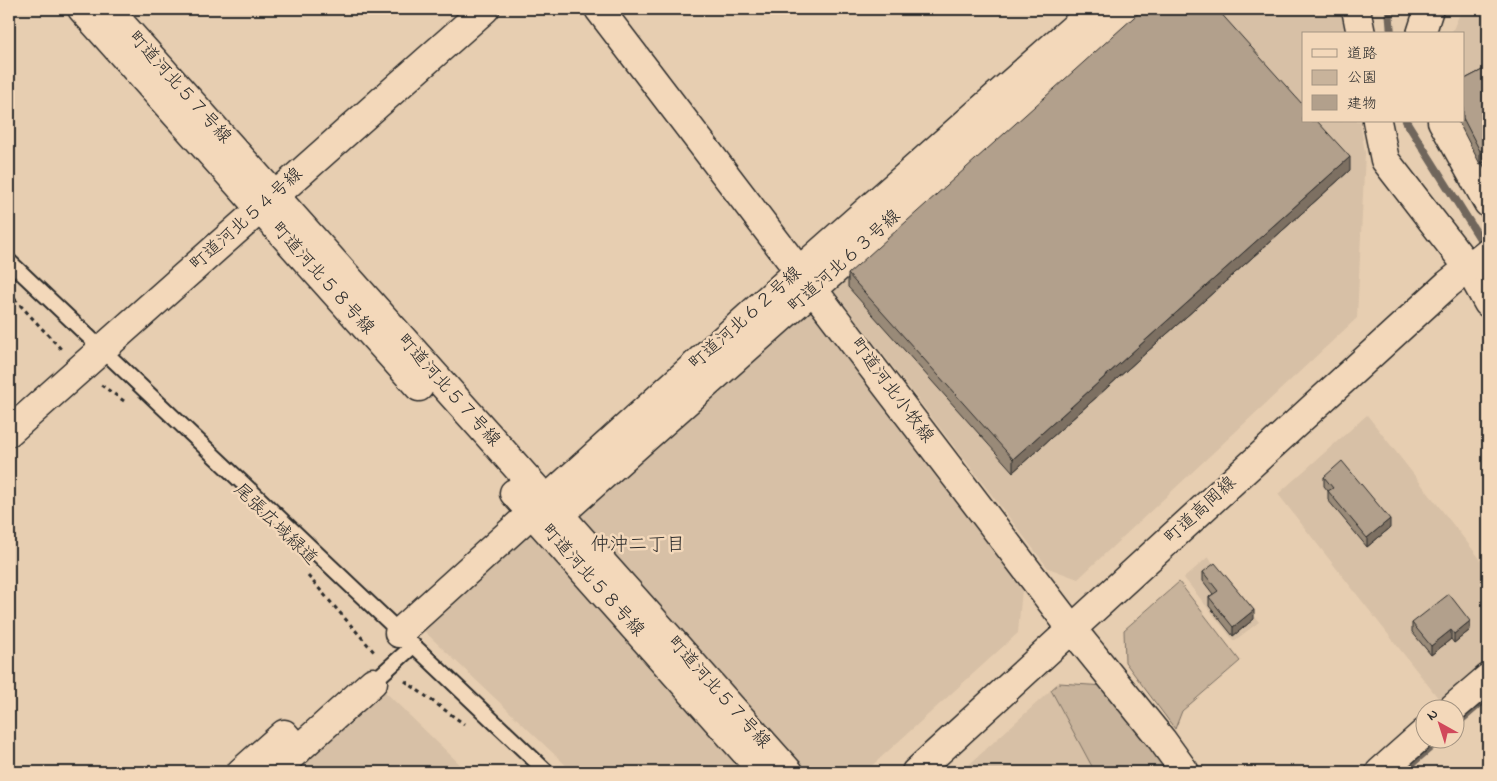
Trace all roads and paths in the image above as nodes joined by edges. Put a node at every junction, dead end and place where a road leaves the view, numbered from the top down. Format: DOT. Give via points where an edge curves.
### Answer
graph roads {
  1 [pos="82,9"];
  2 [pos="108,9"];
  3 [pos="485,9"];
  4 [pos="599,9"];
  5 [pos="1095,9"];
  6 [pos="1129,9"];
  7 [pos="1356,9"];
  8 [pos="1429,9"];
  9 [pos="1361,32"];
  10 [pos="1423,32"];
  11 [pos="1377,122"];
  12 [pos="1443,122"];
  13 [pos="267,202"];
  14 [pos="1488,203"];
  15 [pos="1478,260"];
  16 [pos="9,262"];
  17 [pos="806,280"];
  18 [pos="9,293"];
  19 [pos="1488,303"];
  20 [pos="100,350"];
  21 [pos="79,369"];
  22 [pos="131,406"];
  23 [pos="9,432"];
  24 [pos="546,509"];
  25 [pos="306,574"];
  26 [pos="1072,629"];
  27 [pos="406,639"];
  28 [pos="381,675"];
  29 [pos="1486,687"];
  30 [pos="1464,701"];
  31 [pos="465,725"];
  32 [pos="1414,742"];
  33 [pos="298,750"];
  34 [pos="242,772"];
  35 [pos="273,772"];
  36 [pos="547,772"];
  37 [pos="763,772"];
  38 [pos="789,772"];
  39 [pos="916,772"];
  40 [pos="1185,772"];
  41 [pos="1380,772"];
  1 -- 13 [label="street, 町道河北５８号線"];
  2 -- 13 [label="street, 町道河北５７号線"];
  3 -- 13 [label="street, 町道河北５４号線"];
  4 -- 17 [label="street, 町道河北小牧線"];
  5 -- 17 [label="street, 町道河北６２号線"];
  6 -- 17 [label="street, 町道河北６３号線"];
  7 -- 9 [label="street"];
  8 -- 10 [label="street"];
  11 -- 15 [label="street" via="1384,160"];
  12 -- 14 [label="street"];
  13 -- 20 [label="street, 町道河北５４号線"];
  13 -- 24 [label="street, 町道河北５７号線"];
  15 -- 19 [label="street"];
  15 -- 26 [label="street, 町道高岡線"];
  16 -- 20 [label="lane"];
  17 -- 24 [label="street, 町道河北６２号線"];
  17 -- 26 [label="street, 町道河北小牧線"];
  18 -- 21 [label="path"];
  20 -- 21 [label="street, 町道河北５４号線"];
  20 -- 27 [label="lane"];
  21 -- 22 [label="path"];
  21 -- 23 [label="street, 町道河北５４号線"];
  24 -- 27 [label="street, 町道河北６２号線"];
  24 -- 37 [label="street, 町道河北５８号線"];
  24 -- 38 [label="street, 町道河北５７号線"];
  25 -- 28 [label="path, 尾張広域緑道"];
  26 -- 39 [label="street, 町道高岡線"];
  26 -- 40 [label="street, 町道河北小牧線"];
  27 -- 28 [label="lane"];
  27 -- 36 [label="lane"];
  28 -- 31 [label="path, 尾張広域緑道"];
  28 -- 33 [label="street"];
  29 -- 30 [label="street"];
  32 -- 41 [label="street"];
  33 -- 34 [label="street" via="284,734"];
  33 -- 35 [label="street"];
}
